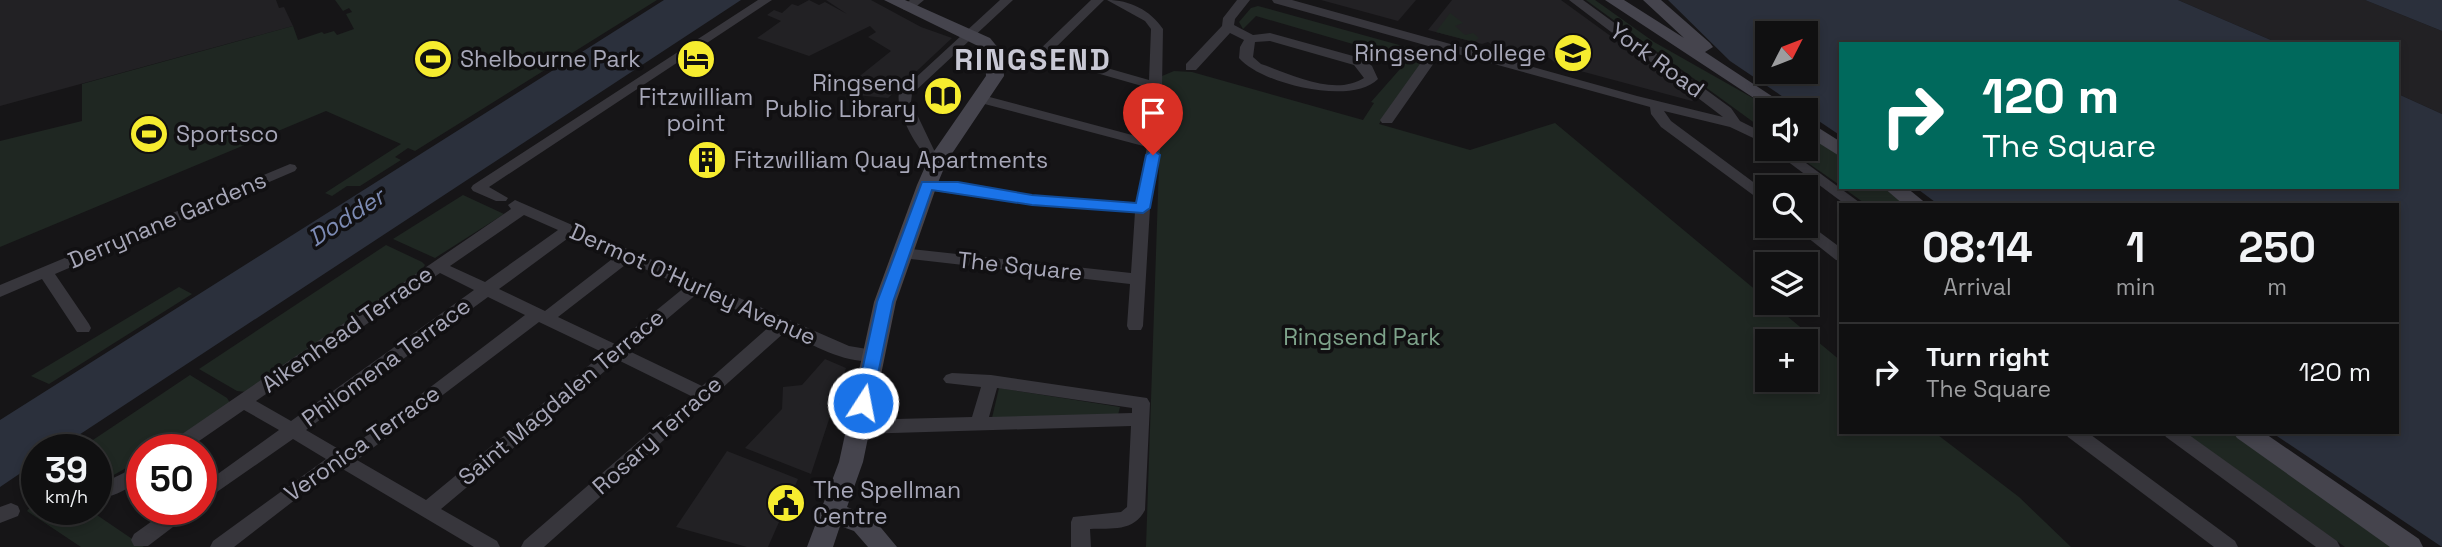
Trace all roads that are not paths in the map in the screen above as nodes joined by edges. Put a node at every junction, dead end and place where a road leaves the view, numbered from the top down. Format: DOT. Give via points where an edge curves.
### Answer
graph roads {
  1 [pos="766,0"];
  2 [pos="1007,0"];
  3 [pos="1098,0"];
  4 [pos="1113,0"];
  5 [pos="1244,0"];
  6 [pos="1278,0"];
  7 [pos="1575,0"];
  8 [pos="1613,0"];
  9 [pos="1651,0"];
  10 [pos="906,2"];
  11 [pos="1228,27"];
  12 [pos="968,33"];
  13 [pos="1251,38"];
  14 [pos="1440,45"];
  15 [pos="1191,67"];
  16 [pos="1748,85"];
  17 [pos="1155,86"];
  18 [pos="1767,98"];
  19 [pos="982,99"];
  20 [pos="1656,104"];
  21 [pos="1387,120"];
  22 [pos="1735,124"];
  23 [pos="1755,134"];
  24 [pos="1818,134"];
  25 [pos="1154,145"];
  26 [pos="1839,149"];
  27 [pos="938,160"];
  28 [pos="1795,161"];
  29 [pos="290,168"];
  30 [pos="927,185"];
  31 [pos="1896,189"];
  32 [pos="1755,191"];
  33 [pos="1853,203"];
  34 [pos="1915,203"];
  35 [pos="513,204"];
  36 [pos="1143,208"];
  37 [pos="570,229"];
  38 [pos="1817,238"];
  39 [pos="902,253"];
  40 [pos="1839,254"];
  41 [pos="628,255"];
  42 [pos="438,266"];
  43 [pos="45,272"];
  44 [pos="1138,279"];
  45 [pos="697,285"];
  46 [pos="487,289"];
  47 [pos="0,291"];
  48 [pos="542,316"];
  49 [pos="783,324"];
  50 [pos="1135,326"];
  51 [pos="83,328"];
  52 [pos="616,352"];
  53 [pos="873,355"];
  54 [pos="952,379"];
  55 [pos="991,381"];
  56 [pos="703,394"];
  57 [pos="243,401"];
  58 [pos="1139,419"];
  59 [pos="979,422"];
  60 [pos="859,427"];
  61 [pos="292,430"];
  62 [pos="195,434"];
  63 [pos="2077,434"];
  64 [pos="2175,434"];
  65 [pos="2248,434"];
  66 [pos="342,459"];
  67 [pos="217,484"];
  68 [pos="426,510"];
  69 [pos="834,512"];
  70 [pos="161,525"];
  71 [pos="141,540"];
  72 [pos="219,547"];
  73 [pos="490,547"];
  74 [pos="531,547"];
  75 [pos="821,547"];
  76 [pos="884,547"];
  77 [pos="1081,547"];
  78 [pos="2228,547"];
  79 [pos="2330,547"];
  80 [pos="2410,547"];
  1 -- 35 [label="street, Dermot O'Hurley Avenue" via="478,188"];
  2 -- 12 [label="street"];
  3 -- 17 [label="street" via="1042,53"];
  4 -- 17 [label="street" via="1149,18 1157,29"];
  5 -- 11 [label="street" via="1228,18"];
  6 -- 14 [label="street"];
  7 -- 22 [label="street, York Road" via="1726,111"];
  8 -- 16 [label="main road"];
  9 -- 16 [label="main road"];
  10 -- 12 [label="main road"];
  11 -- 13 [label="street"];
  11 -- 15 [label="street"];
  12 -- 19 [label="main road" via="994,54 995,76"];
  12 -- 27 [label="street" via="906,93 904,102 928,152"];
  13 -- 13 [label="street" via="1270,37 1359,62 1371,79 1364,86 1334,90 1256,67 1247,58"];
  14 -- 20 [label="street"];
  14 -- 21 [label="street"];
  16 -- 18 [label="main road"];
  17 -- 25 [label="street"];
  19 -- 25 [label="street"];
  19 -- 27 [label="main road"];
  20 -- 22 [label="street"];
  20 -- 32 [label="street" via="1666,124"];
  22 -- 23 [label="street"];
  24 -- 26 [label="main road"];
  25 -- 36 [label="street"];
  27 -- 30 [label="main road"];
  28 -- 33 [label="street"];
  29 -- 43 [label="street, Derrynane Gardens"];
  30 -- 36 [label="street" via="1032,200"];
  30 -- 39 [label="main road"];
  31 -- 34 [label="main road"];
  35 -- 37 [label="street, Dermot O'Hurley Avenue"];
  35 -- 42 [label="street, Aikenhead Terrace"];
  36 -- 44 [label="street"];
  37 -- 41 [label="street, Dermot O'Hurley Avenue"];
  37 -- 46 [label="street, Philomena Terrace"];
  38 -- 40 [label="street"];
  39 -- 44 [label="street, The Square"];
  39 -- 53 [label="main road"];
  41 -- 45 [label="street, Dermot O'Hurley Avenue"];
  41 -- 48 [label="street, Veronica Terrace"];
  42 -- 46 [label="street"];
  42 -- 57 [label="street, Aikenhead Terrace"];
  43 -- 47 [label="street, Derrynane Gardens"];
  43 -- 51 [label="street, Derrynane Gardens"];
  44 -- 50 [label="street"];
  45 -- 49 [label="street, Dermot O'Hurley Avenue"];
  45 -- 52 [label="street, Saint Magdalen Terrace"];
  46 -- 48 [label="street"];
  46 -- 61 [label="street, Philomena Terrace"];
  48 -- 52 [label="street"];
  48 -- 66 [label="street, Veronica Terrace"];
  49 -- 53 [label="street, Dermot O'Hurley Avenue" via="846,352"];
  49 -- 56 [label="street, Rosary Terrace"];
  52 -- 56 [label="street"];
  52 -- 68 [label="street, Saint Magdalen Terrace"];
  53 -- 60 [label="main road"];
  54 -- 55 [label="street"];
  55 -- 58 [label="street" via="1141,402"];
  55 -- 59 [label="street"];
  56 -- 74 [label="street, Rosary Terrace"];
  57 -- 61 [label="street"];
  57 -- 62 [label="street, Aikenhead Terrace"];
  58 -- 59 [label="street"];
  58 -- 77 [label="street" via="1136,510 1125,520 1080,522"];
  59 -- 60 [label="street"];
  60 -- 69 [label="main road"];
  61 -- 66 [label="street"];
  61 -- 67 [label="street, Philomena Terrace"];
  63 -- 78 [label="street"];
  64 -- 79 [label="street"];
  65 -- 80 [label="main road"];
  66 -- 68 [label="street"];
  66 -- 72 [label="street, Veronica Terrace"];
  68 -- 73 [label="street"];
  69 -- 75 [label="main road"];
  69 -- 76 [label="main road" via="863,524"];
  70 -- 71 [label="street"];
}
